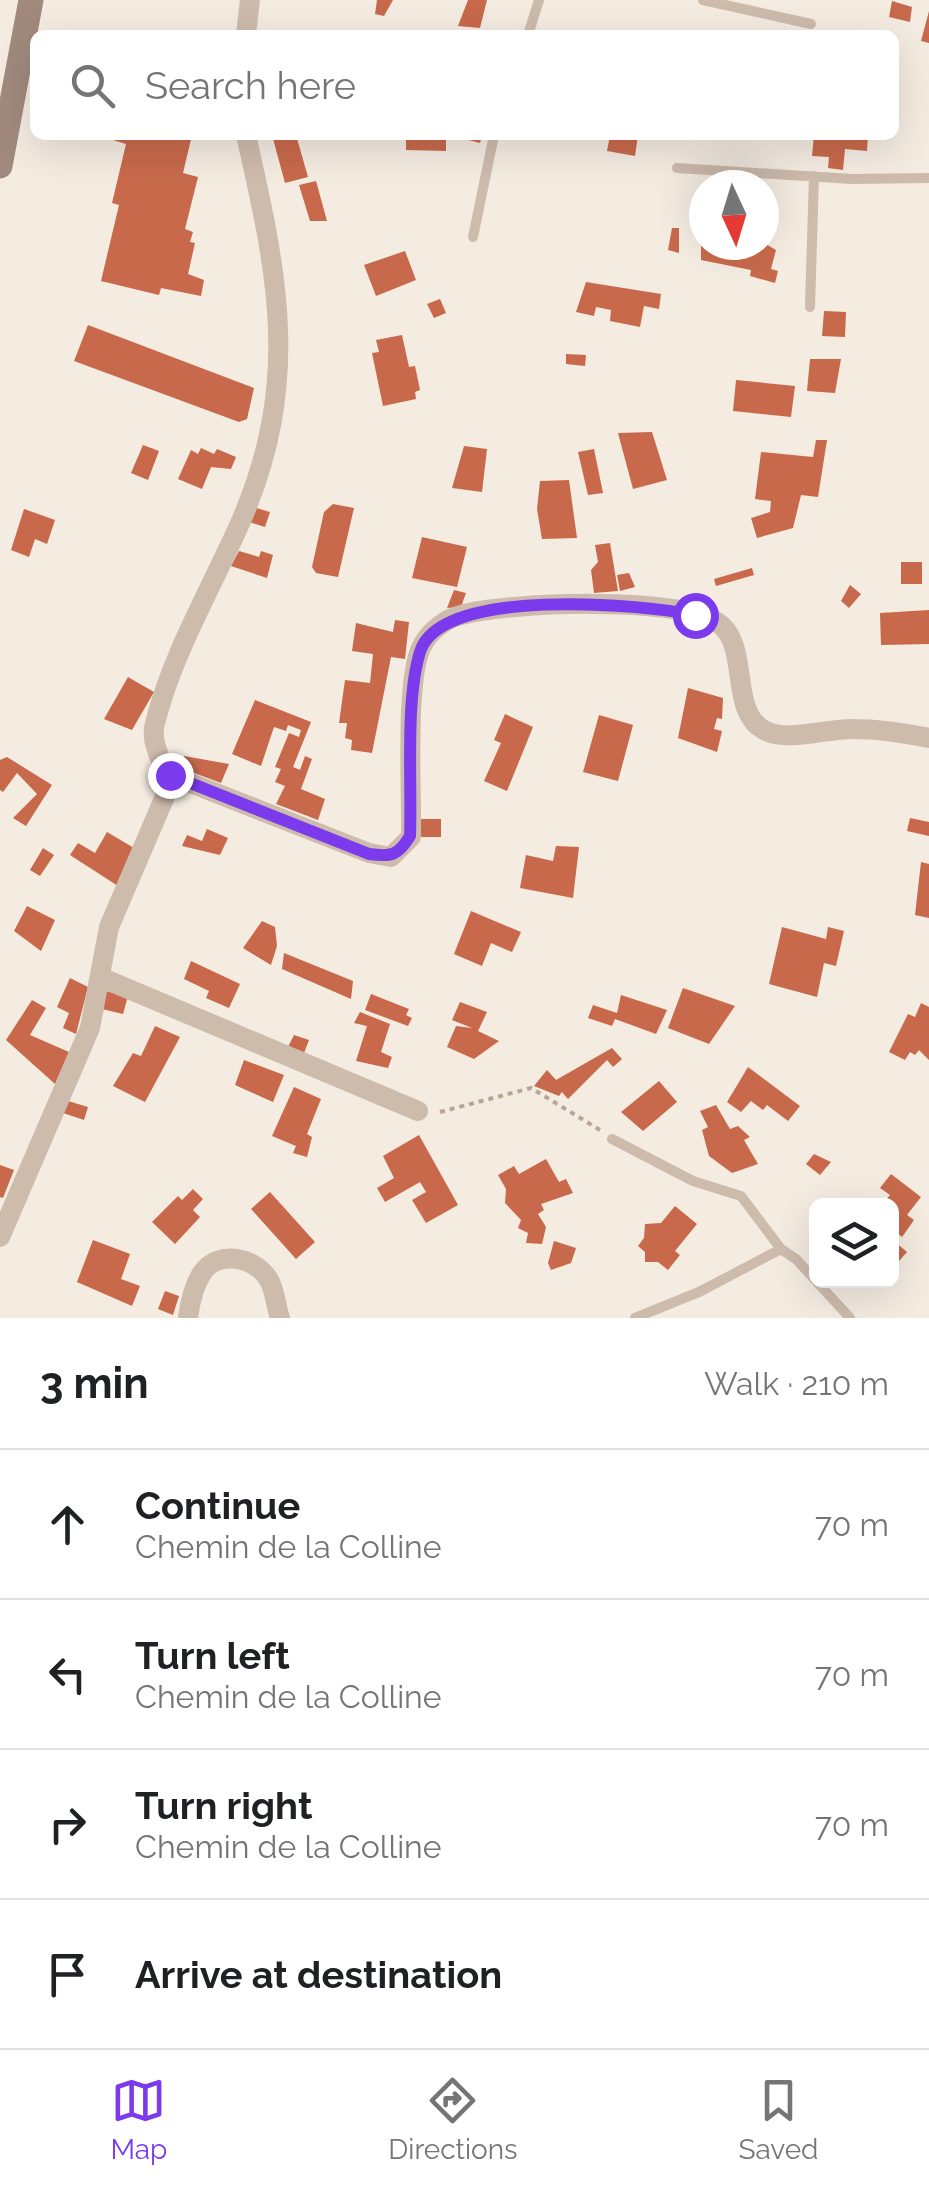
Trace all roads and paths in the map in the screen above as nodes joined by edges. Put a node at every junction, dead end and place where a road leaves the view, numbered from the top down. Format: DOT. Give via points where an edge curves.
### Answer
graph roads {
  1 [pos="32,0"];
  2 [pos="250,0"];
  3 [pos="539,0"];
  4 [pos="703,0"];
  5 [pos="811,24"];
  6 [pos="247,30"];
  7 [pos="530,30"];
  8 [pos="247,140"];
  9 [pos="493,140"];
  10 [pos="0,166"];
  11 [pos="677,168"];
  12 [pos="814,176"];
  13 [pos="929,178"];
  14 [pos="473,237"];
  15 [pos="810,307"];
  16 [pos="929,738"];
  17 [pos="170,775"];
  18 [pos="100,978"];
  19 [pos="418,1111"];
  20 [pos="612,1139"];
  21 [pos="0,1237"];
  22 [pos="781,1249"];
  23 [pos="188,1318"];
  24 [pos="280,1318"];
  25 [pos="635,1318"];
  26 [pos="850,1318"];
  1 -- 10 [label="main road"];
  2 -- 6 [label="street"];
  3 -- 7 [label="lane"];
  4 -- 5 [label="lane"];
  8 -- 17 [label="street" via="282,334 279,374 242,517 153,728"];
  9 -- 14 [label="lane"];
  11 -- 12 [label="lane"];
  12 -- 13 [label="lane"];
  12 -- 15 [label="lane"];
  16 -- 17 [label="street" via="882,729 764,731 751,718 730,638 706,618 645,605 528,608 459,615 435,628 420,649 410,836 390,857"];
  17 -- 18 [label="street" via="109,927"];
  18 -- 19 [label="street"];
  18 -- 21 [label="street" via="90,1028"];
  19 -- 20 [label="path" via="436,1113 532,1088"];
  20 -- 22 [label="lane" via="692,1181 741,1196"];
  22 -- 25 [label="lane"];
  22 -- 26 [label="lane"];
  23 -- 24 [label="street" via="204,1269 224,1258 248,1260 269,1279"];
}
